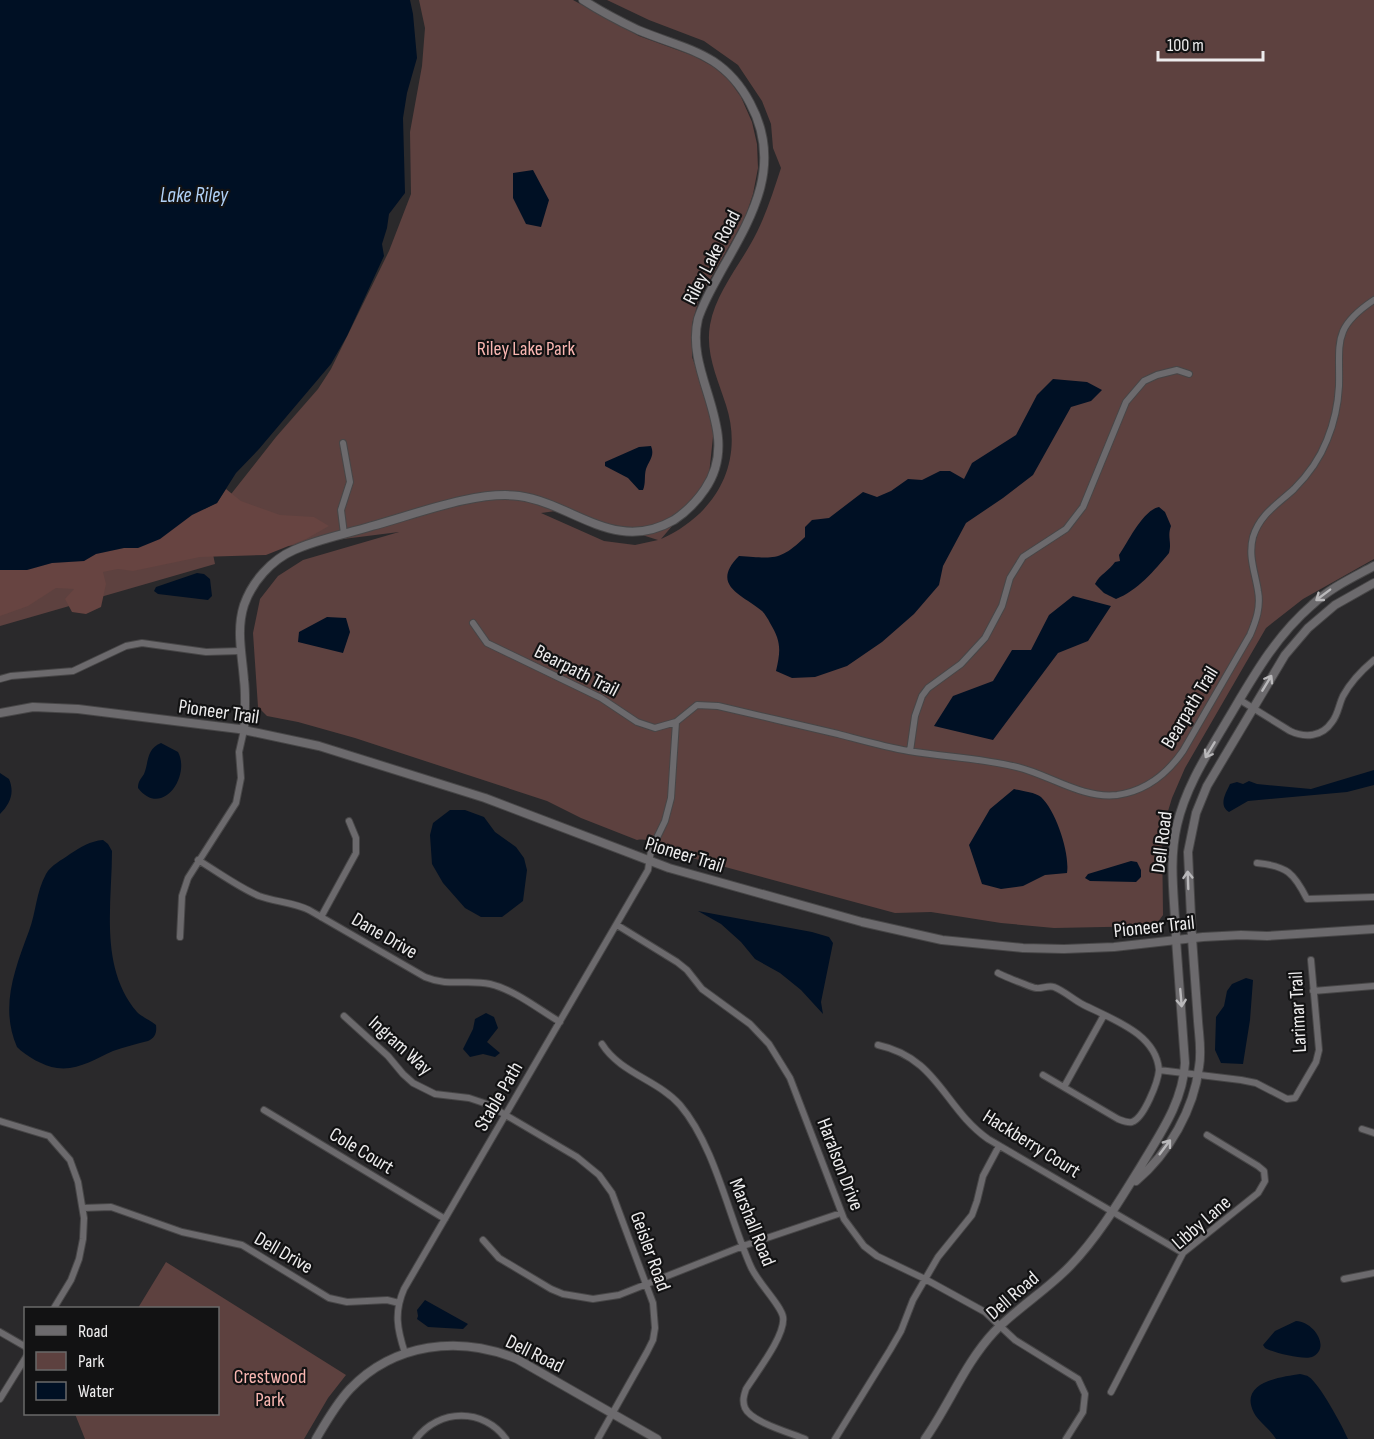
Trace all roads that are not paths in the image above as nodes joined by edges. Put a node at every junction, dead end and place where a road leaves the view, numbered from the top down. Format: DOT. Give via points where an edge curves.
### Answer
graph roads {
  1 [pos="583,0"];
  2 [pos="1374,300"];
  3 [pos="1189,374"];
  4 [pos="343,443"];
  5 [pos="344,534"];
  6 [pos="1374,566"];
  7 [pos="1374,583"];
  8 [pos="473,623"];
  9 [pos="240,651"];
  10 [pos="1374,660"];
  11 [pos="0,679"];
  12 [pos="1240,700"];
  13 [pos="1252,707"];
  14 [pos="0,713"];
  15 [pos="676,723"];
  16 [pos="244,730"];
  17 [pos="910,751"];
  18 [pos="349,821"];
  19 [pos="198,860"];
  20 [pos="650,862"];
  21 [pos="1257,863"];
  22 [pos="1374,897"];
  23 [pos="321,917"];
  24 [pos="617,926"];
  25 [pos="1374,929"];
  26 [pos="180,937"];
  27 [pos="1192,938"];
  28 [pos="1176,939"];
  29 [pos="1311,960"];
  30 [pos="998,973"];
  31 [pos="1374,986"];
  32 [pos="1313,991"];
  33 [pos="1104,1015"];
  34 [pos="344,1016"];
  35 [pos="560,1022"];
  36 [pos="602,1044"];
  37 [pos="878,1045"];
  38 [pos="1159,1070"];
  39 [pos="1184,1073"];
  40 [pos="1043,1075"];
  41 [pos="1197,1076"];
  42 [pos="1064,1087"];
  43 [pos="264,1110"];
  44 [pos="506,1116"];
  45 [pos="0,1121"];
  46 [pos="1362,1129"];
  47 [pos="1374,1133"];
  48 [pos="1207,1135"];
  49 [pos="999,1146"];
  50 [pos="1131,1184"];
  51 [pos="83,1208"];
  52 [pos="1112,1211"];
  53 [pos="841,1213"];
  54 [pos="444,1219"];
  55 [pos="483,1240"];
  56 [pos="743,1246"];
  57 [pos="1183,1253"];
  58 [pos="1374,1273"];
  59 [pos="926,1279"];
  60 [pos="1344,1279"];
  61 [pos="646,1284"];
  62 [pos="399,1303"];
  63 [pos="55,1307"];
  64 [pos="1000,1327"];
  65 [pos="0,1332"];
  66 [pos="24,1346"];
  67 [pos="405,1353"];
  68 [pos="24,1360"];
  69 [pos="1111,1392"];
  70 [pos="0,1399"];
  71 [pos="612,1414"];
  72 [pos="316,1439"];
  73 [pos="416,1439"];
  74 [pos="506,1439"];
  75 [pos="598,1439"];
  76 [pos="657,1439"];
  77 [pos="805,1439"];
  78 [pos="835,1439"];
  79 [pos="925,1439"];
  80 [pos="1066,1439"];
  1 -- 5 [label="street, Riley Lake Road" via="637,30 699,52 715,63 742,90 759,125 765,164 763,183 749,220 698,319 696,348 718,434 715,468 708,484 673,520 641,531 607,529 536,500 502,494 468,499"];
  2 -- 17 [label="street, Bearpath Trail" via="1351,318 1344,329 1338,353 1337,405 1317,460 1293,490 1267,512 1254,536 1251,550 1258,592 1256,622 1174,764 1148,785 1117,795 1100,795 1019,767"];
  3 -- 17 [label="street" via="1177,370 1157,375 1144,381 1126,402 1083,507 1066,529 1023,558 1010,578 1002,606 985,638 922,696"];
  4 -- 5 [label="street" via="350,482 341,510"];
  5 -- 9 [label="street, Riley Lake Road" via="293,550 268,568 245,604"];
  6 -- 12 [label="main road, Dell Road, one-way" via="1335,586 1296,619 1271,648"];
  13 -- 7 [label="main road, Dell Road, one-way" via="1285,655 1308,628 1335,605"];
  8 -- 15 [label="street, Bearpath Trail" via="487,643 601,698 637,722 655,728"];
  9 -- 11 [label="street" via="206,652 142,643 126,646 73,671"];
  9 -- 16 [label="street, Riley Lake Road"];
  10 -- 13 [label="street" via="1352,681 1333,722 1318,734 1298,735"];
  12 -- 13 [label="street"];
  12 -- 28 [label="main road, Dell Road, one-way" via="1193,780 1181,811 1172,857"];
  27 -- 13 [label="main road, Dell Road, one-way" via="1187,873 1194,820 1210,779"];
  14 -- 16 [label="main road, Pioneer Trail" via="55,706"];
  15 -- 17 [label="street, Bearpath Trail" via="697,705 718,706"];
  15 -- 20 [label="street" via="671,798"];
  16 -- 19 [label="street, Riley Lake Road" via="236,803"];
  16 -- 20 [label="main road, Pioneer Trail" via="330,749 476,795"];
  18 -- 23 [label="street" via="356,838 356,853"];
  19 -- 23 [label="street, Dane Drive" via="250,892 300,905"];
  19 -- 26 [label="street, Riley Lake Road" via="184,887"];
  20 -- 24 [label="street, Stable Path"];
  20 -- 28 [label="main road, Pioneer Trail" via="862,922 942,940 1064,949"];
  21 -- 22 [label="street" via="1288,871 1307,899"];
  23 -- 35 [label="street, Dane Drive" via="425,977 443,983 496,986"];
  24 -- 35 [label="street, Stable Path"];
  24 -- 53 [label="street, Haralson Drive" via="677,962 769,1044 790,1078"];
  25 -- 27 [label="main road, Pioneer Trail"];
  27 -- 28 [label="main road, Pioneer Trail"];
  27 -- 41 [label="street, Dell Road" via="1200,1049"];
  28 -- 39 [label="street, Dell Road, one-way"];
  29 -- 32 [label="street, Larimar Trail"];
  30 -- 33 [label="street" via="1036,988 1057,988"];
  31 -- 32 [label="street"];
  32 -- 41 [label="street, Larimar Trail" via="1316,1062 1295,1098 1287,1099 1256,1083"];
  33 -- 38 [label="street" via="1121,1022 1149,1045 1158,1058"];
  33 -- 42 [label="street"];
  34 -- 44 [label="street, Ingram Way" via="413,1083 435,1094 479,1101"];
  35 -- 44 [label="street, Stable Path"];
  36 -- 56 [label="street, Marshall Road" via="614,1059 666,1092 689,1117 705,1146"];
  37 -- 49 [label="street, Hackberry Court" via="915,1060 938,1082 971,1126"];
  38 -- 39 [label="street"];
  38 -- 42 [label="street" via="1156,1087 1138,1118 1131,1122 1118,1119"];
  39 -- 41 [label="street"];
  39 -- 50 [label="street, Dell Road" via="1171,1115"];
  40 -- 42 [label="street"];
  50 -- 41 [label="street, Dell Road, one-way" via="1145,1173 1179,1128"];
  43 -- 54 [label="street, Cole Court"];
  44 -- 54 [label="street, Stable Path"];
  44 -- 61 [label="street, Geisler Road" via="578,1157 599,1175 612,1193"];
  45 -- 51 [label="street" via="49,1136 70,1161"];
  46 -- 47 [label="street"];
  48 -- 57 [label="street, Libby Lane" via="1258,1166 1264,1171 1265,1181 1248,1203"];
  49 -- 52 [label="street, Hackberry Court"];
  49 -- 59 [label="street" via="987,1165 972,1215 938,1257"];
  50 -- 52 [label="street, Dell Road"];
  51 -- 62 [label="street, Dell Drive" via="111,1208 182,1232 242,1245 329,1298"];
  51 -- 63 [label="street" via="79,1259"];
  52 -- 57 [label="street, Hackberry Court"];
  52 -- 64 [label="street, Dell Road" via="1070,1266"];
  53 -- 56 [label="street"];
  53 -- 59 [label="street, Haralson Drive" via="864,1246"];
  54 -- 62 [label="street, Stable Path"];
  55 -- 61 [label="street" via="499,1258 563,1294 593,1299"];
  56 -- 61 [label="street"];
  56 -- 77 [label="street, Marshall Road" via="754,1274 783,1317 780,1333 746,1389 744,1407 756,1420"];
  57 -- 69 [label="street, Libby Lane"];
  58 -- 60 [label="street"];
  59 -- 64 [label="street, Haralson Drive" via="985,1312"];
  59 -- 78 [label="street" via="896,1341"];
  61 -- 71 [label="street, Geisler Road" via="655,1315 653,1340"];
  62 -- 67 [label="street, Stable Path" via="396,1322"];
  64 -- 79 [label="street, Dell Road" via="972,1363"];
  64 -- 80 [label="street, Haralson Drive" via="1071,1374 1082,1386 1083,1412"];
  65 -- 66 [label="street"];
  67 -- 71 [label="street, Dell Road" via="460,1345 498,1351"];
  67 -- 72 [label="street, Dell Road" via="375,1368 350,1389"];
  68 -- 70 [label="street"];
  71 -- 75 [label="street, Geisler Road"];
  71 -- 76 [label="street, Dell Road"];
  73 -- 74 [label="street" via="438,1421 460,1416 484,1420"];
}
